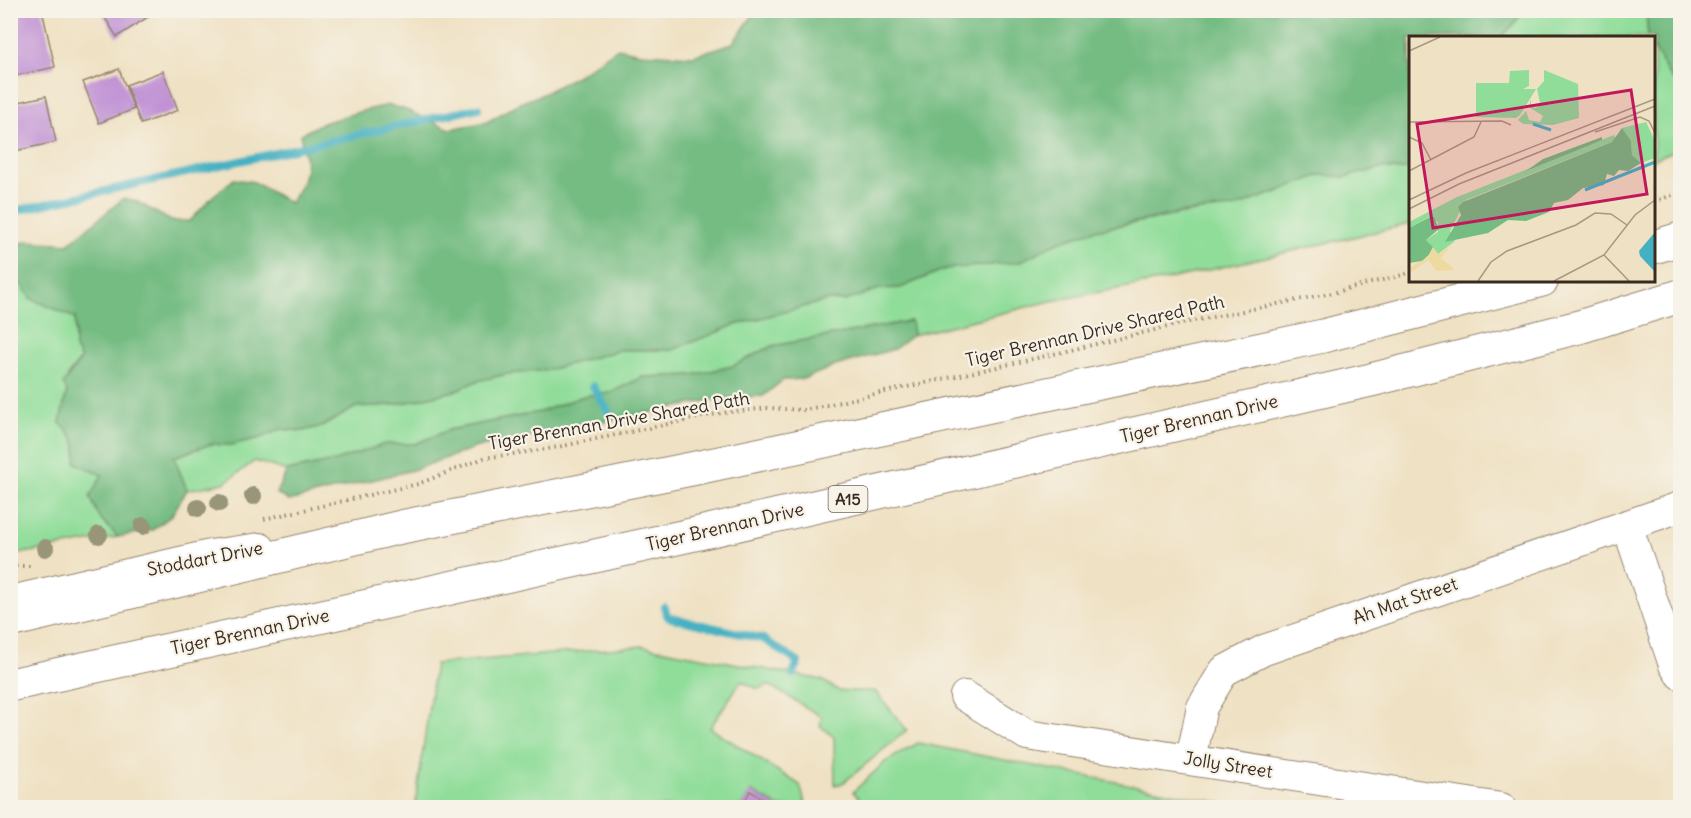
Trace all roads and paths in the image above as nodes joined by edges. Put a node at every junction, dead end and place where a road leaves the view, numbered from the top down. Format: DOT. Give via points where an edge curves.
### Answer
graph roads {
  1 [pos="1680,192"];
  2 [pos="1655,201"];
  3 [pos="1680,239"];
  4 [pos="1655,246"];
  5 [pos="1409,273"];
  6 [pos="1535,282"];
  7 [pos="1680,296"];
  8 [pos="1680,507"];
  9 [pos="262,520"];
  10 [pos="1627,525"];
  11 [pos="401,527"];
  12 [pos="10,566"];
  13 [pos="33,566"];
  14 [pos="10,601"];
  15 [pos="10,621"];
  16 [pos="1680,674"];
  17 [pos="10,685"];
  18 [pos="965,696"];
  19 [pos="1191,759"];
  20 [pos="1501,807"];
  1 -- 2 [label="path"];
  3 -- 4 [label="main road"];
  5 -- 9 [label="path, Tiger Brennan Drive Shared Path" via="804,410 769,408 721,413 484,459 418,484"];
  6 -- 11 [label="main road" via="1311,338"];
  7 -- 17 [label="main road, Tiger Brennan Drive / A15" via="1579,327 1371,380"];
  8 -- 10 [label="street, Ah Mat Street"];
  10 -- 16 [label="street"];
  10 -- 19 [label="street, Ah Mat Street" via="1264,650 1224,671 1202,707"];
  11 -- 14 [label="street, Stoddart Drive" via="210,555"];
  11 -- 15 [label="main road"];
  12 -- 13 [label="path"];
  18 -- 19 [label="street, Jolly Street" via="1027,735"];
  19 -- 20 [label="street, Jolly Street"];
}
